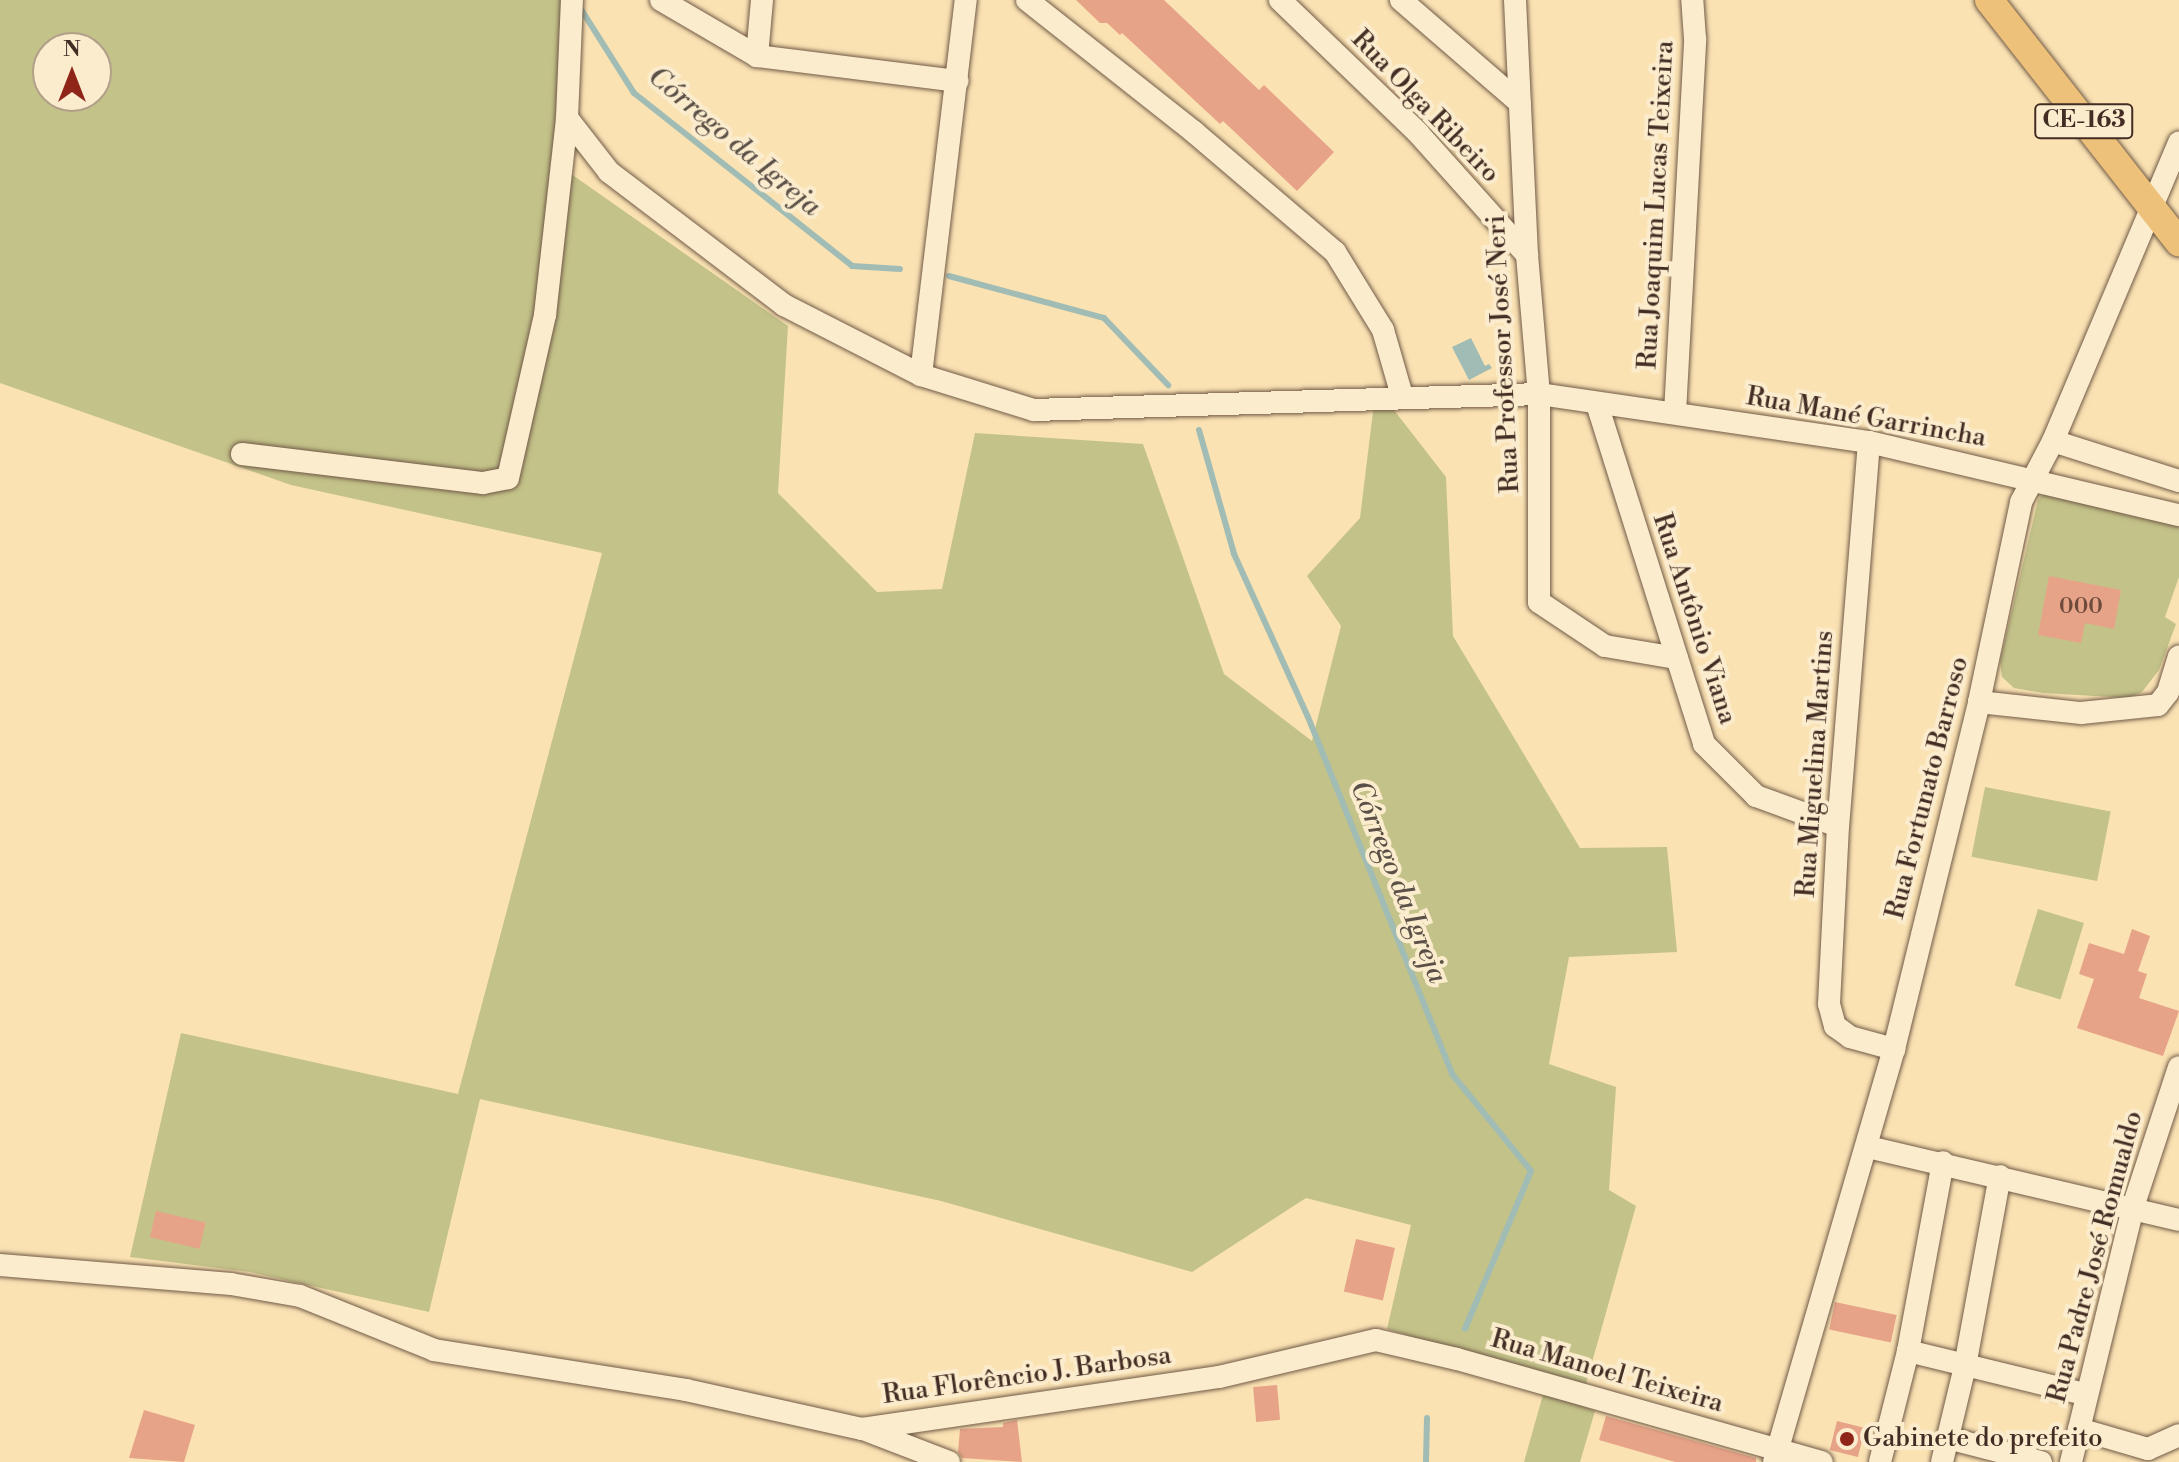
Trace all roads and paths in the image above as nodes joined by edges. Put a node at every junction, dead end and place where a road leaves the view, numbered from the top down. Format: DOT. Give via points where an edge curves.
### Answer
graph roads {
  1 [pos="572,0"];
  2 [pos="661,0"];
  3 [pos="762,0"];
  4 [pos="966,0"];
  5 [pos="1027,0"];
  6 [pos="1280,0"];
  7 [pos="1401,0"];
  8 [pos="1515,0"];
  9 [pos="1692,0"];
  10 [pos="1989,0"];
  11 [pos="757,56"];
  12 [pos="957,81"];
  13 [pos="1520,103"];
  14 [pos="567,118"];
  15 [pos="2179,143"];
  16 [pos="2152,207"];
  17 [pos="2179,242"];
  18 [pos="1527,255"];
  19 [pos="921,375"];
  20 [pos="1539,394"];
  21 [pos="1402,396"];
  22 [pos="1597,404"];
  23 [pos="1675,413"];
  24 [pos="2053,441"];
  25 [pos="1869,442"];
  26 [pos="242,454"];
  27 [pos="2034,479"];
  28 [pos="2179,481"];
  29 [pos="2179,515"];
  30 [pos="2179,657"];
  31 [pos="1677,658"];
  32 [pos="2173,694"];
  33 [pos="1979,702"];
  34 [pos="1838,826"];
  35 [pos="1894,1049"];
  36 [pos="2179,1067"];
  37 [pos="1868,1147"];
  38 [pos="1943,1162"];
  39 [pos="2000,1176"];
  40 [pos="2133,1207"];
  41 [pos="2179,1220"];
  42 [pos="0,1265"];
  43 [pos="1376,1340"];
  44 [pos="1908,1351"];
  45 [pos="1965,1366"];
  46 [pos="2085,1394"];
  47 [pos="862,1429"];
  48 [pos="2079,1429"];
  49 [pos="2179,1435"];
  50 [pos="1948,1438"];
  51 [pos="1776,1456"];
  52 [pos="2146,1456"];
  53 [pos="949,1462"];
  54 [pos="1822,1462"];
  55 [pos="1880,1462"];
  56 [pos="1942,1462"];
  57 [pos="2041,1462"];
  58 [pos="2071,1462"];
  1 -- 14 [label="street"];
  2 -- 11 [label="street"];
  3 -- 11 [label="street"];
  4 -- 12 [label="street"];
  5 -- 21 [label="street" via="1335,252 1383,330"];
  6 -- 18 [label="street, Rua Olga Ribeiro" via="1418,133"];
  7 -- 13 [label="street"];
  8 -- 13 [label="street, Rua Professor José Neri"];
  9 -- 23 [label="street, Rua Joaquim Lucas Teixeira" via="1695,39"];
  10 -- 16 [label="main road, CE-163"];
  11 -- 12 [label="street"];
  12 -- 19 [label="street"];
  13 -- 18 [label="street, Rua Professor José Neri"];
  14 -- 19 [label="street, Rua Mané Garrincha" via="609,172 784,305"];
  14 -- 26 [label="street" via="545,315 508,478 483,483"];
  15 -- 16 [label="street, Rua Fortunato Barroso"];
  16 -- 17 [label="main road, CE-163"];
  16 -- 24 [label="street, Rua Fortunato Barroso"];
  18 -- 20 [label="street, Rua Professor José Neri"];
  19 -- 21 [label="street, Rua Mané Garrincha" via="1034,410"];
  20 -- 21 [label="street, Rua Mané Garrincha"];
  20 -- 22 [label="street, Rua Mané Garrincha"];
  20 -- 31 [label="street, Rua Professor José Neri" via="1539,602 1605,646"];
  22 -- 23 [label="street, Rua Mané Garrincha"];
  22 -- 31 [label="street, Rua Antônio Viana"];
  23 -- 25 [label="street, Rua Mané Garrincha"];
  24 -- 27 [label="street, Rua Fortunato Barroso"];
  24 -- 28 [label="street"];
  25 -- 27 [label="street, Rua Mané Garrincha"];
  25 -- 34 [label="street, Rua Miguelina Martins"];
  27 -- 29 [label="street, Rua Mané Garrincha"];
  27 -- 33 [label="street, Rua Fortunato Barroso" via="2021,502"];
  30 -- 32 [label="street"];
  31 -- 34 [label="street, Rua Antônio Viana" via="1704,744 1756,796"];
  32 -- 33 [label="street" via="2158,705 2081,713"];
  33 -- 35 [label="street, Rua Fortunato Barroso"];
  34 -- 35 [label="street, Rua Miguelina Martins" via="1829,1004 1835,1026 1850,1037"];
  35 -- 37 [label="street, Rua Fortunato Barroso"];
  36 -- 40 [label="street, Rua Padre José Romualdo"];
  37 -- 38 [label="street"];
  37 -- 51 [label="street, Rua Fortunato Barroso"];
  38 -- 39 [label="street"];
  38 -- 44 [label="street"];
  39 -- 40 [label="street"];
  39 -- 45 [label="street"];
  40 -- 41 [label="street"];
  40 -- 46 [label="street, Rua Padre José Romualdo"];
  42 -- 47 [label="street, Rua Florêncio J. Barbosa" via="231,1284 300,1296 434,1350 686,1390"];
  43 -- 47 [label="street, Rua Florêncio J. Barbosa" via="1219,1377"];
  43 -- 51 [label="street, Rua Manoel Teixeira" via="1485,1367"];
  44 -- 45 [label="street"];
  44 -- 55 [label="street"];
  45 -- 46 [label="street"];
  45 -- 50 [label="street"];
  46 -- 48 [label="street, Rua Padre José Romualdo"];
  47 -- 53 [label="street"];
  48 -- 52 [label="street"];
  48 -- 58 [label="street, Rua Padre José Romualdo"];
  49 -- 52 [label="street"];
  50 -- 56 [label="street"];
  50 -- 57 [label="street"];
  51 -- 54 [label="street, Rua Manoel Teixeira"];
}
